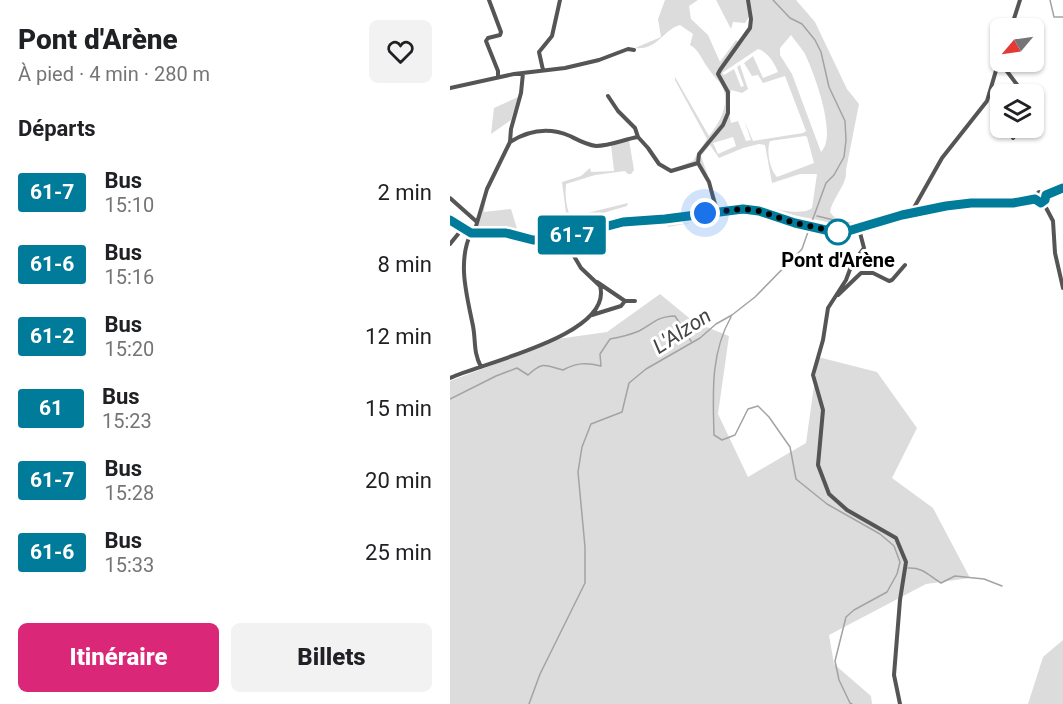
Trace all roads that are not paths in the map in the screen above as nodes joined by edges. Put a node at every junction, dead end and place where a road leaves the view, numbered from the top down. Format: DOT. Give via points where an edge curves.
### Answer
graph roads {
  1 [pos="489,0"];
  2 [pos="560,0"];
  3 [pos="748,0"];
  4 [pos="1020,0"];
  5 [pos="1014,18"];
  6 [pos="633,50"];
  7 [pos="543,70"];
  8 [pos="996,72"];
  9 [pos="523,73"];
  10 [pos="498,77"];
  11 [pos="450,88"];
  12 [pos="608,96"];
  13 [pos="638,137"];
  14 [pos="510,142"];
  15 [pos="698,163"];
  16 [pos="1063,188"];
  17 [pos="1046,195"];
  18 [pos="450,198"];
  19 [pos="1035,199"];
  20 [pos="1043,202"];
  21 [pos="717,212"];
  22 [pos="911,213"];
  23 [pos="450,220"];
  24 [pos="477,222"];
  25 [pos="463,228"];
  26 [pos="859,229"];
  27 [pos="472,233"];
  28 [pos="568,236"];
  29 [pos="450,244"];
  30 [pos="905,265"];
  31 [pos="597,282"];
  32 [pos="1063,288"];
  33 [pos="838,295"];
  34 [pos="625,300"];
  35 [pos="635,301"];
  36 [pos="592,315"];
  37 [pos="481,367"];
  38 [pos="450,378"];
  39 [pos="900,704"];
  1 -- 10 [label="street" via="501,32 486,41"];
  2 -- 7 [label="street" via="552,36 539,52"];
  3 -- 15 [label="street" via="748,31 720,70 719,78 728,92 728,113 699,154"];
  4 -- 5 [label="street"];
  6 -- 7 [label="street"];
  7 -- 9 [label="street"];
  8 -- 22 [label="street" via="987,101 942,158"];
  9 -- 10 [label="street"];
  9 -- 14 [label="street"];
  10 -- 11 [label="street"];
  12 -- 13 [label="street"];
  13 -- 14 [label="street" via="597,146 544,130"];
  13 -- 15 [label="street" via="663,168 675,170"];
  14 -- 24 [label="street" via="487,189"];
  15 -- 21 [label="street" via="710,182"];
  16 -- 17 [label="street"];
  17 -- 19 [label="street" via="1039,192"];
  17 -- 20 [label="street"];
  18 -- 24 [label="street"];
  19 -- 20 [label="street"];
  19 -- 22 [label="street" via="959,204"];
  20 -- 32 [label="street" via="1053,221"];
  21 -- 26 [label="street" via="743,209 830,231"];
  21 -- 28 [label="street" via="623,222"];
  22 -- 26 [label="street"];
  23 -- 25 [label="street"];
  24 -- 27 [label="street"];
  25 -- 27 [label="street"];
  25 -- 29 [label="street"];
  26 -- 33 [label="street" via="863,251 852,264"];
  27 -- 28 [label="street" via="506,233 544,240"];
  27 -- 37 [label="street" via="465,251 464,273 474,351"];
  28 -- 31 [label="street" via="581,268"];
  30 -- 33 [label="street" via="889,281 873,273 861,273"];
  31 -- 34 [label="street"];
  31 -- 36 [label="street" via="602,292"];
  33 -- 39 [label="street" via="826,314 813,375 824,410 818,465 829,494 847,510 896,538 906,562 894,675"];
  34 -- 35 [label="street"];
  34 -- 36 [label="street" via="621,306"];
  36 -- 37 [label="street" via="542,346"];
  37 -- 38 [label="street"];
}
